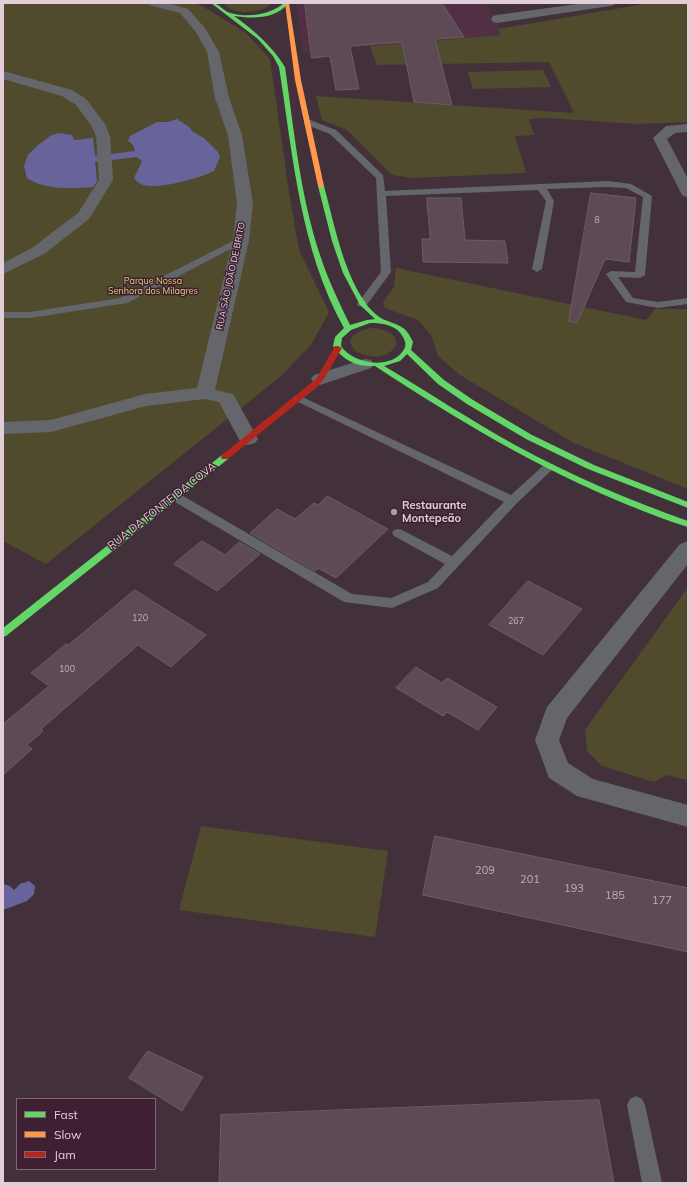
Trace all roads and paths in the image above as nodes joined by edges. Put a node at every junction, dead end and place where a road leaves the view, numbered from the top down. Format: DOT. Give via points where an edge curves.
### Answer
graph roads {
  1 [pos="153,3"];
  2 [pos="214,3"];
  3 [pos="287,3"];
  4 [pos="610,3"];
  5 [pos="226,12"];
  6 [pos="497,19"];
  7 [pos="3,75"];
  8 [pos="307,122"];
  9 [pos="688,128"];
  10 [pos="541,187"];
  11 [pos="688,193"];
  12 [pos="381,194"];
  13 [pos="241,240"];
  14 [pos="3,269"];
  15 [pos="537,269"];
  16 [pos="688,301"];
  17 [pos="362,304"];
  18 [pos="3,315"];
  19 [pos="381,321"];
  20 [pos="347,327"];
  21 [pos="338,348"];
  22 [pos="408,351"];
  23 [pos="371,364"];
  24 [pos="320,379"];
  25 [pos="205,393"];
  26 [pos="298,398"];
  27 [pos="3,428"];
  28 [pos="248,439"];
  29 [pos="549,467"];
  30 [pos="174,496"];
  31 [pos="512,501"];
  32 [pos="688,505"];
  33 [pos="688,524"];
  34 [pos="398,533"];
  35 [pos="688,549"];
  36 [pos="454,563"];
  37 [pos="3,632"];
  38 [pos="688,816"];
  39 [pos="636,1105"];
  40 [pos="652,1183"];
  1 -- 13 [label="street, RUA SÃO JOÃO DE BRITO" via="184,12 201,31 213,52 222,98 235,135 245,204"];
  2 -- 5 [label="main road"];
  3 -- 5 [label="main road" via="279,10 260,16 242,16"];
  3 -- 8 [label="main road"];
  4 -- 6 [label="street"];
  5 -- 20 [label="main road" via="260,36 282,68 297,163 314,242 325,279"];
  7 -- 14 [label="street" via="67,93 81,102 98,124 103,136 106,180 84,216 38,251"];
  8 -- 12 [label="lane" via="333,132 380,177"];
  8 -- 17 [label="main road" via="335,241 346,273"];
  9 -- 11 [label="street" via="671,129 660,138"];
  10 -- 12 [label="lane"];
  10 -- 15 [label="lane" via="550,201"];
  10 -- 16 [label="lane" via="622,185 648,196 640,275 611,274 630,300 658,305"];
  12 -- 17 [label="lane" via="386,272"];
  13 -- 18 [label="lane" via="123,301 30,315"];
  13 -- 25 [label="street, RUA SÃO JOÃO DE BRITO"];
  17 -- 19 [label="main road"];
  19 -- 20 [label="main road" via="357,323"];
  19 -- 22 [label="main road" via="402,329 408,336"];
  20 -- 21 [label="main road" via="336,341"];
  21 -- 23 [label="main road" via="353,361"];
  21 -- 24 [label="main road, RUA DA FONTE DA COVA"];
  22 -- 23 [label="main road" via="401,358 390,362"];
  22 -- 32 [label="main road" via="441,381 508,425 562,455"];
  23 -- 24 [label="street, RUA DA FONTE DA COVA"];
  23 -- 29 [label="main road"];
  24 -- 26 [label="main road, RUA DA FONTE DA COVA"];
  25 -- 27 [label="street" via="145,400 51,426"];
  25 -- 28 [label="street" via="226,398"];
  26 -- 28 [label="main road, RUA DA FONTE DA COVA"];
  26 -- 31 [label="lane"];
  28 -- 30 [label="main road, RUA DA FONTE DA COVA"];
  29 -- 31 [label="lane"];
  29 -- 33 [label="main road"];
  30 -- 36 [label="lane" via="349,599 392,603 433,586"];
  30 -- 37 [label="main road, RUA DA FONTE DA COVA"];
  31 -- 36 [label="lane"];
  34 -- 36 [label="lane"];
  35 -- 38 [label="street" via="556,714 547,740 558,770 586,788"];
  39 -- 40 [label="lane"];
}
